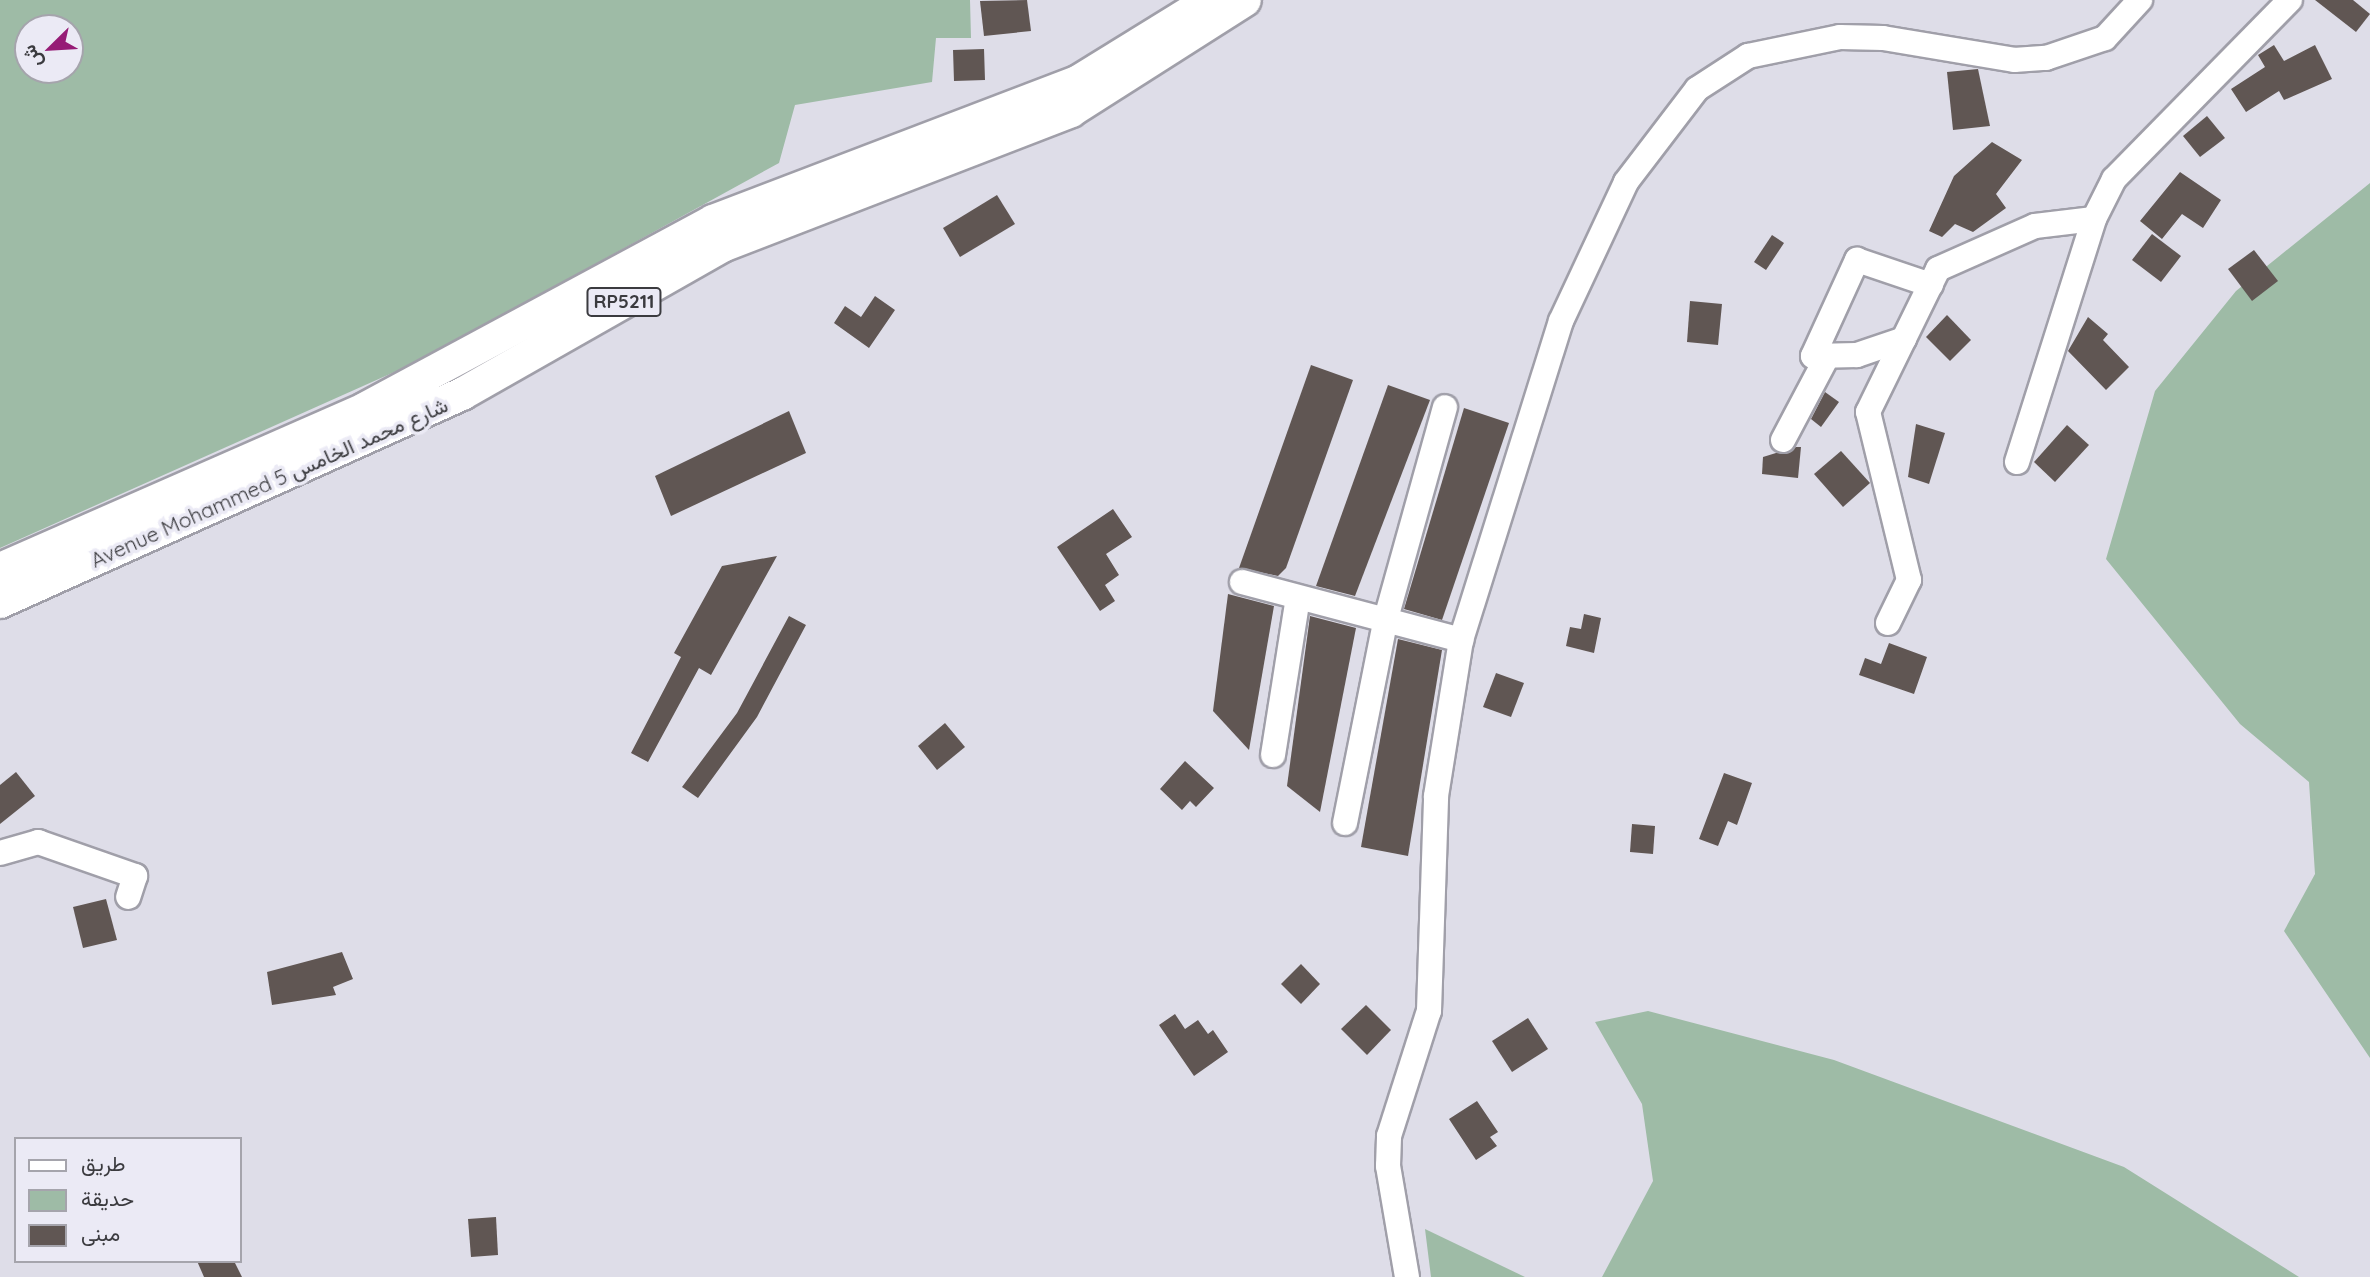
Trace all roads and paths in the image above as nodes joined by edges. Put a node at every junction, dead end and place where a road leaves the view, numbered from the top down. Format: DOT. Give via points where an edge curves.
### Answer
graph roads {
  1 [pos="1210,0"];
  2 [pos="1245,0"];
  3 [pos="2140,0"];
  4 [pos="2290,0"];
  5 [pos="2094,219"];
  6 [pos="1930,285"];
  7 [pos="1904,339"];
  8 [pos="1828,355"];
  9 [pos="1445,407"];
  10 [pos="1783,440"];
  11 [pos="2017,462"];
  12 [pos="0,569"];
  13 [pos="1242,582"];
  14 [pos="1298,598"];
  15 [pos="0,602"];
  16 [pos="1385,622"];
  17 [pos="1888,623"];
  18 [pos="1461,640"];
  19 [pos="1273,755"];
  20 [pos="1345,822"];
  21 [pos="0,853"];
  22 [pos="128,897"];
  23 [pos="1407,1277"];
  1 -- 12 [label="main road, Avenue Mohammed 5 شارع محمد الخامس / RP5211" via="1079,81 713,221 366,408"];
  2 -- 15 [label="main road, Avenue Mohammed 5 شارع محمد الخامس / RP5211" via="1071,111 734,240 462,394"];
  3 -- 18 [label="street" via="2105,38 2046,58 2014,60 1883,38 1840,37 1748,56 1697,89 1626,182 1594,240 1561,321"];
  4 -- 5 [label="street" via="2114,179"];
  5 -- 6 [label="street" via="2035,226 1938,269"];
  5 -- 11 [label="street"];
  6 -- 7 [label="street"];
  6 -- 8 [label="street" via="1857,260 1813,356"];
  7 -- 8 [label="street" via="1857,355"];
  7 -- 17 [label="street" via="1868,412 1909,580"];
  8 -- 10 [label="street"];
  9 -- 16 [label="street"];
  13 -- 14 [label="street"];
  14 -- 16 [label="street"];
  14 -- 19 [label="street"];
  16 -- 18 [label="street"];
  16 -- 20 [label="street"];
  18 -- 23 [label="street" via="1436,796 1429,1011 1389,1136 1388,1167"];
  21 -- 22 [label="street" via="38,842 135,876"];
}
